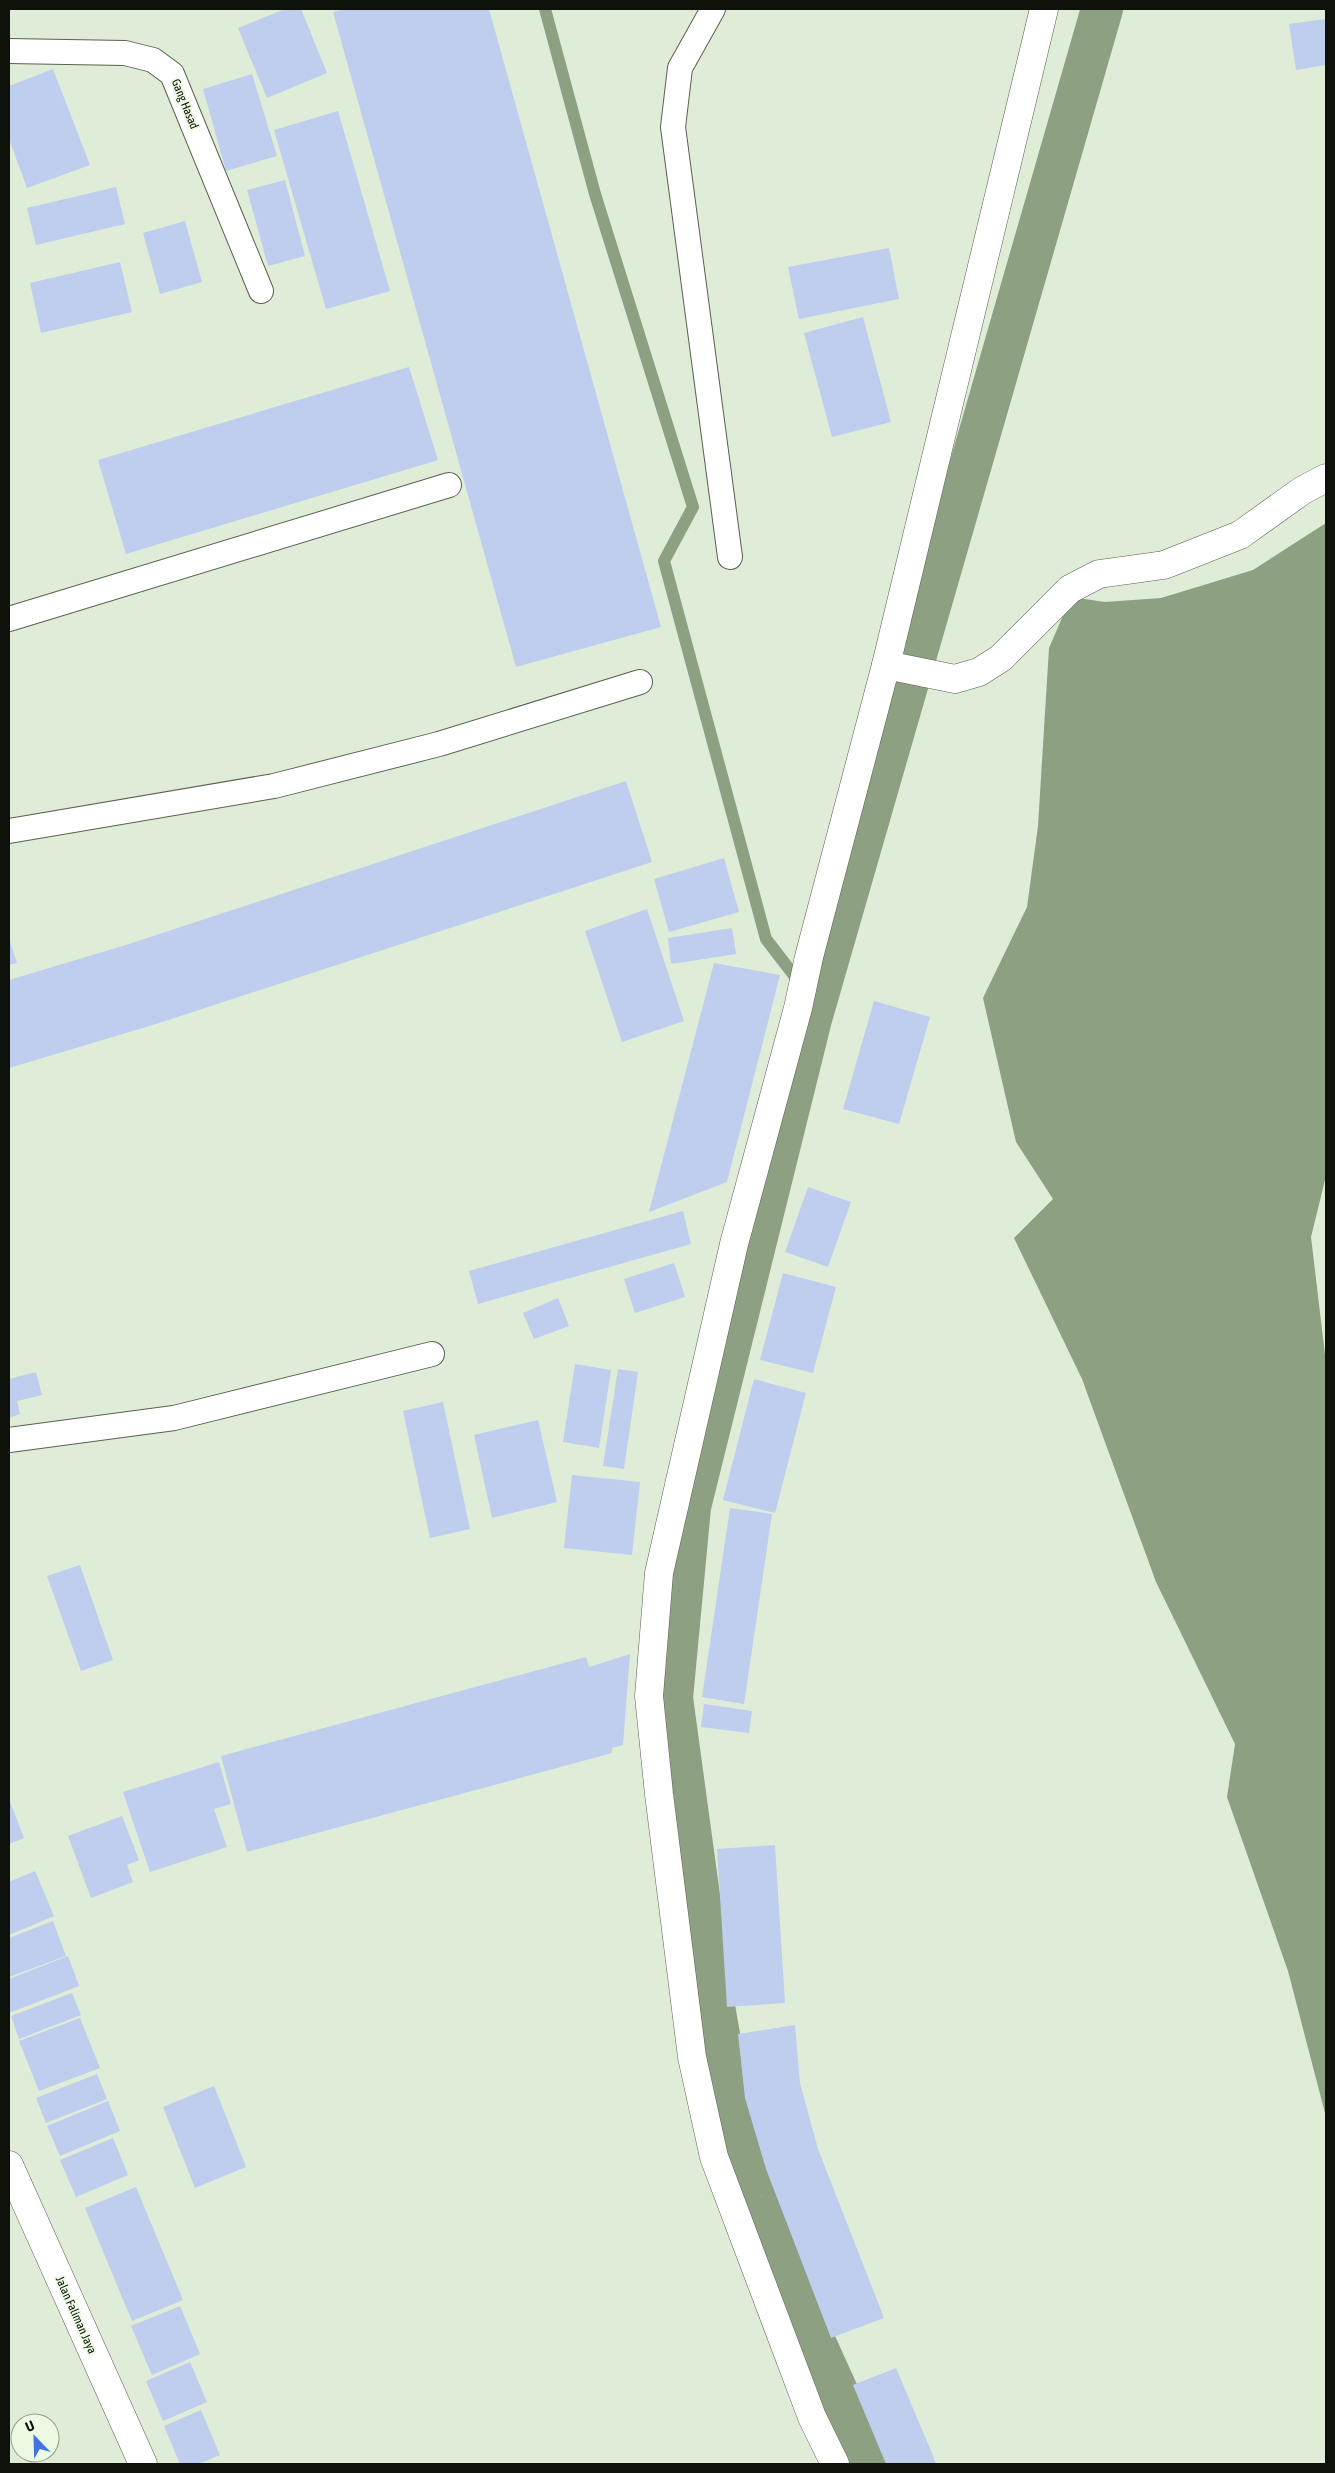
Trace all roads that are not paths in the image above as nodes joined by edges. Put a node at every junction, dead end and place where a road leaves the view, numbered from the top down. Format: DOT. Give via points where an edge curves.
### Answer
graph roads {
  1 [pos="713,9"];
  2 [pos="1044,9"];
  3 [pos="9,51"];
  4 [pos="260,291"];
  5 [pos="1326,478"];
  6 [pos="449,485"];
  7 [pos="730,557"];
  8 [pos="9,619"];
  9 [pos="889,665"];
  10 [pos="640,682"];
  11 [pos="9,831"];
  12 [pos="432,1354"];
  13 [pos="9,1440"];
  14 [pos="9,2165"];
  15 [pos="143,2464"];
  16 [pos="834,2464"];
  1 -- 7 [label="lane" via="680,68 673,127"];
  2 -- 9 [label="street"];
  3 -- 4 [label="lane, Gang Hasad" via="125,53 153,60 172,74"];
  5 -- 9 [label="street" via="1303,490 1240,535 1164,565 1099,574 1070,589 1001,658 979,672 955,678"];
  6 -- 8 [label="lane"];
  9 -- 16 [label="street" via="734,1244 659,1573 649,1696 692,2058 714,2157 812,2417"];
  10 -- 11 [label="lane" via="439,744 274,786"];
  12 -- 13 [label="lane" via="174,1418"];
  14 -- 15 [label="street, Jalan Faliman Jaya"];
}
